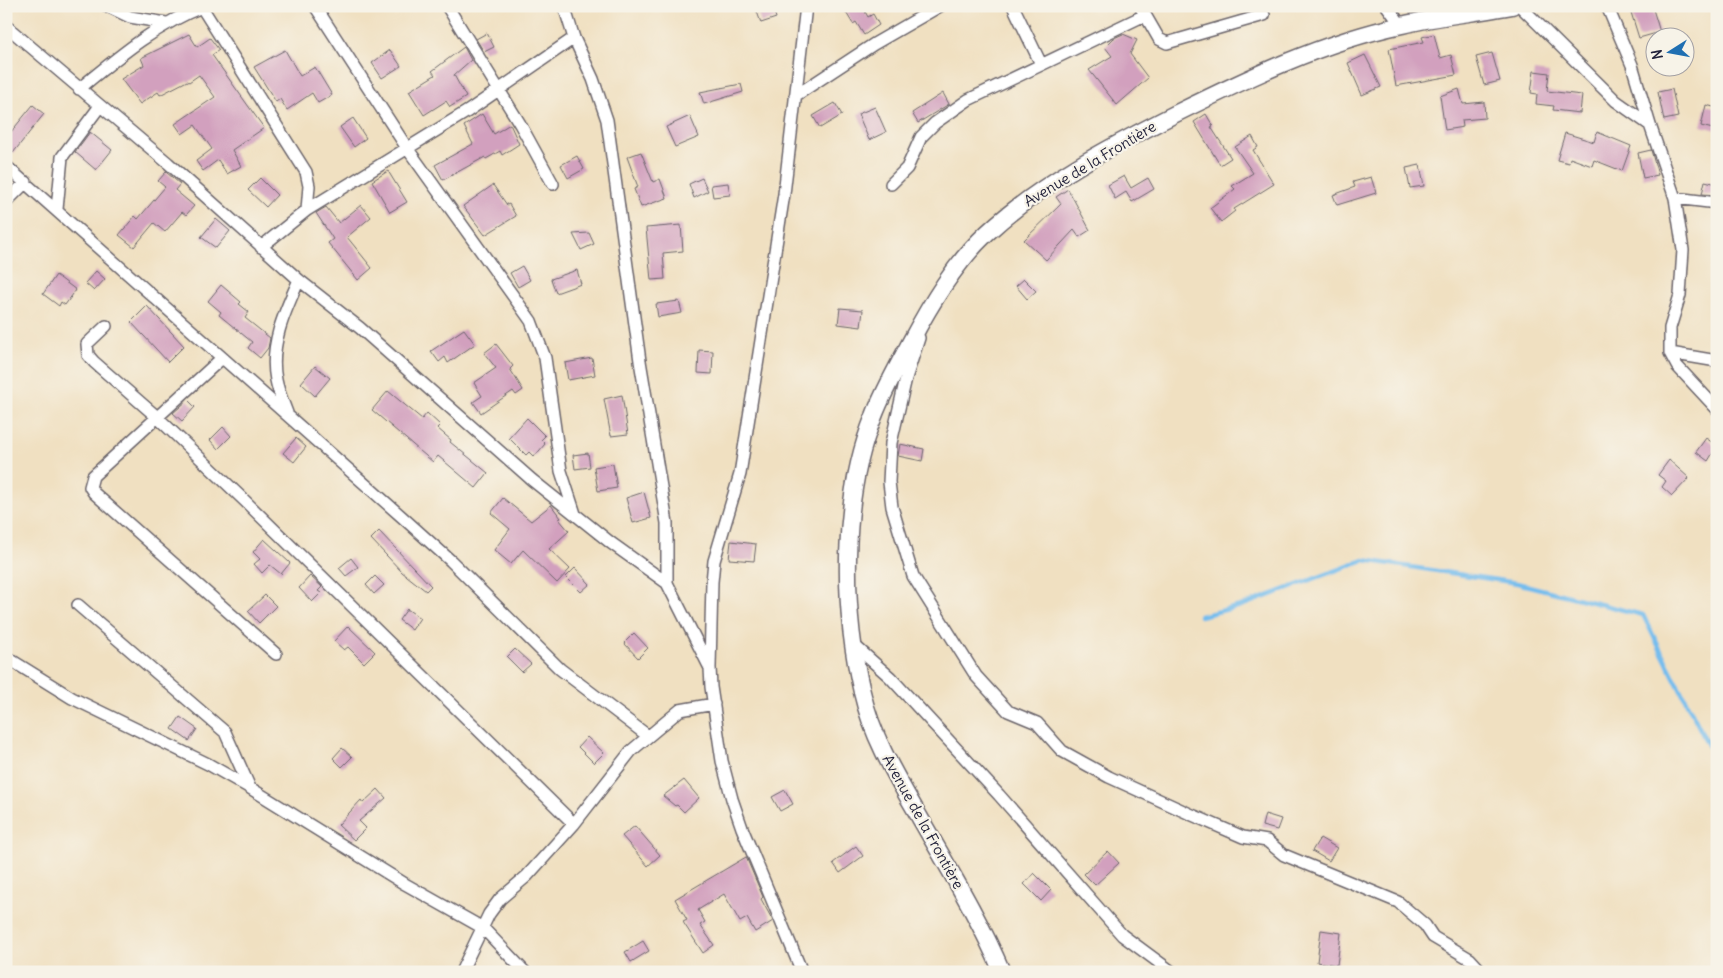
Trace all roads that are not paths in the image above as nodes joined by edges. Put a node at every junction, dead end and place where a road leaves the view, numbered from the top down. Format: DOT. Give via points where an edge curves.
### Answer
graph roads {
  1 [pos="107,6"];
  2 [pos="202,6"];
  3 [pos="315,6"];
  4 [pos="447,6"];
  5 [pos="564,6"];
  6 [pos="806,6"];
  7 [pos="940,6"];
  8 [pos="1013,6"];
  9 [pos="1387,6"];
  10 [pos="1512,6"];
  11 [pos="1520,6"];
  12 [pos="1607,6"];
  13 [pos="1143,10"];
  14 [pos="1264,15"];
  15 [pos="166,23"];
  16 [pos="1401,25"];
  17 [pos="6,26"];
  18 [pos="574,38"];
  19 [pos="1041,64"];
  20 [pos="79,89"];
  21 [pos="499,91"];
  22 [pos="795,96"];
  23 [pos="100,106"];
  24 [pos="1650,125"];
  25 [pos="407,148"];
  26 [pos="6,166"];
  27 [pos="26,182"];
  28 [pos="553,184"];
  29 [pos="891,184"];
  30 [pos="1675,198"];
  31 [pos="6,202"];
  32 [pos="1717,204"];
  33 [pos="57,209"];
  34 [pos="307,210"];
  35 [pos="261,247"];
  36 [pos="300,280"];
  37 [pos="928,310"];
  38 [pos="106,326"];
  39 [pos="1670,353"];
  40 [pos="222,358"];
  41 [pos="1717,361"];
  42 [pos="1717,409"];
  43 [pos="287,415"];
  44 [pos="158,417"];
  45 [pos="576,514"];
  46 [pos="667,583"];
  47 [pos="78,605"];
  48 [pos="854,645"];
  49 [pos="276,654"];
  50 [pos="6,657"];
  51 [pos="710,668"];
  52 [pos="714,704"];
  53 [pos="648,736"];
  54 [pos="250,788"];
  55 [pos="574,824"];
  56 [pos="483,928"];
  57 [pos="461,972"];
  58 [pos="526,972"];
  59 [pos="802,972"];
  60 [pos="1002,972"];
  61 [pos="1172,972"];
  62 [pos="1482,972"];
  1 -- 15 [label="street" via="130,17"];
  2 -- 15 [label="street"];
  2 -- 34 [label="street" via="306,172 309,186"];
  3 -- 25 [label="street"];
  4 -- 21 [label="street"];
  5 -- 18 [label="street"];
  6 -- 22 [label="street"];
  7 -- 22 [label="street" via="874,44"];
  8 -- 19 [label="street"];
  9 -- 16 [label="street"];
  10 -- 16 [label="street, Avenue de la Frontière"];
  11 -- 24 [label="street" via="1616,101"];
  12 -- 24 [label="street" via="1630,59"];
  13 -- 14 [label="street" via="1159,39 1167,43"];
  13 -- 19 [label="street"];
  15 -- 20 [label="street"];
  16 -- 37 [label="street, Avenue de la Frontière" via="1294,59 1123,140 1022,204 985,235"];
  17 -- 20 [label="street"];
  18 -- 21 [label="street"];
  18 -- 46 [label="street" via="607,120 640,361 667,523"];
  19 -- 29 [label="street" via="968,100 935,124 921,137 907,168"];
  20 -- 23 [label="street"];
  21 -- 25 [label="street"];
  21 -- 28 [label="street"];
  22 -- 51 [label="street" via="784,194 740,474 714,561"];
  23 -- 33 [label="street" via="62,157"];
  23 -- 35 [label="street"];
  24 -- 30 [label="street"];
  25 -- 34 [label="street"];
  25 -- 45 [label="street" via="531,321 545,358 561,471"];
  26 -- 27 [label="street"];
  27 -- 31 [label="street"];
  27 -- 33 [label="street"];
  30 -- 32 [label="street"];
  30 -- 39 [label="street" via="1683,250 1680,295 1670,328"];
  33 -- 40 [label="street"];
  34 -- 35 [label="street"];
  35 -- 36 [label="street"];
  36 -- 43 [label="street" via="277,337 276,379"];
  36 -- 45 [label="street" via="360,328 532,480"];
  37 -- 48 [label="street, Avenue de la Frontière" via="873,418 855,479 849,573"];
  37 -- 62 [label="street" via="906,378 891,443 889,482 892,507 913,576 976,676 1008,710 1037,723 1062,751 1109,777 1190,814 1243,837 1267,841 1284,855 1398,902 1425,925 1433,937 1470,959"];
  38 -- 44 [label="street" via="87,344 88,355"];
  39 -- 41 [label="street"];
  39 -- 42 [label="street" via="1677,366"];
  40 -- 43 [label="street"];
  40 -- 44 [label="street"];
  43 -- 53 [label="street" via="451,560 560,668"];
  44 -- 49 [label="street" via="93,476 90,487"];
  44 -- 55 [label="street"];
  45 -- 46 [label="street"];
  46 -- 51 [label="street"];
  47 -- 54 [label="street" via="226,732"];
  48 -- 60 [label="street, Avenue de la Frontière" via="864,699 889,764 984,929"];
  48 -- 61 [label="street" via="890,677 1122,935"];
  50 -- 54 [label="street" via="72,698"];
  51 -- 52 [label="street"];
  52 -- 53 [label="street" via="680,710"];
  52 -- 59 [label="street" via="722,761 732,799"];
  53 -- 55 [label="street" via="622,760"];
  54 -- 56 [label="street"];
  55 -- 56 [label="street" via="500,899"];
  56 -- 57 [label="street"];
  56 -- 58 [label="street"];
}
